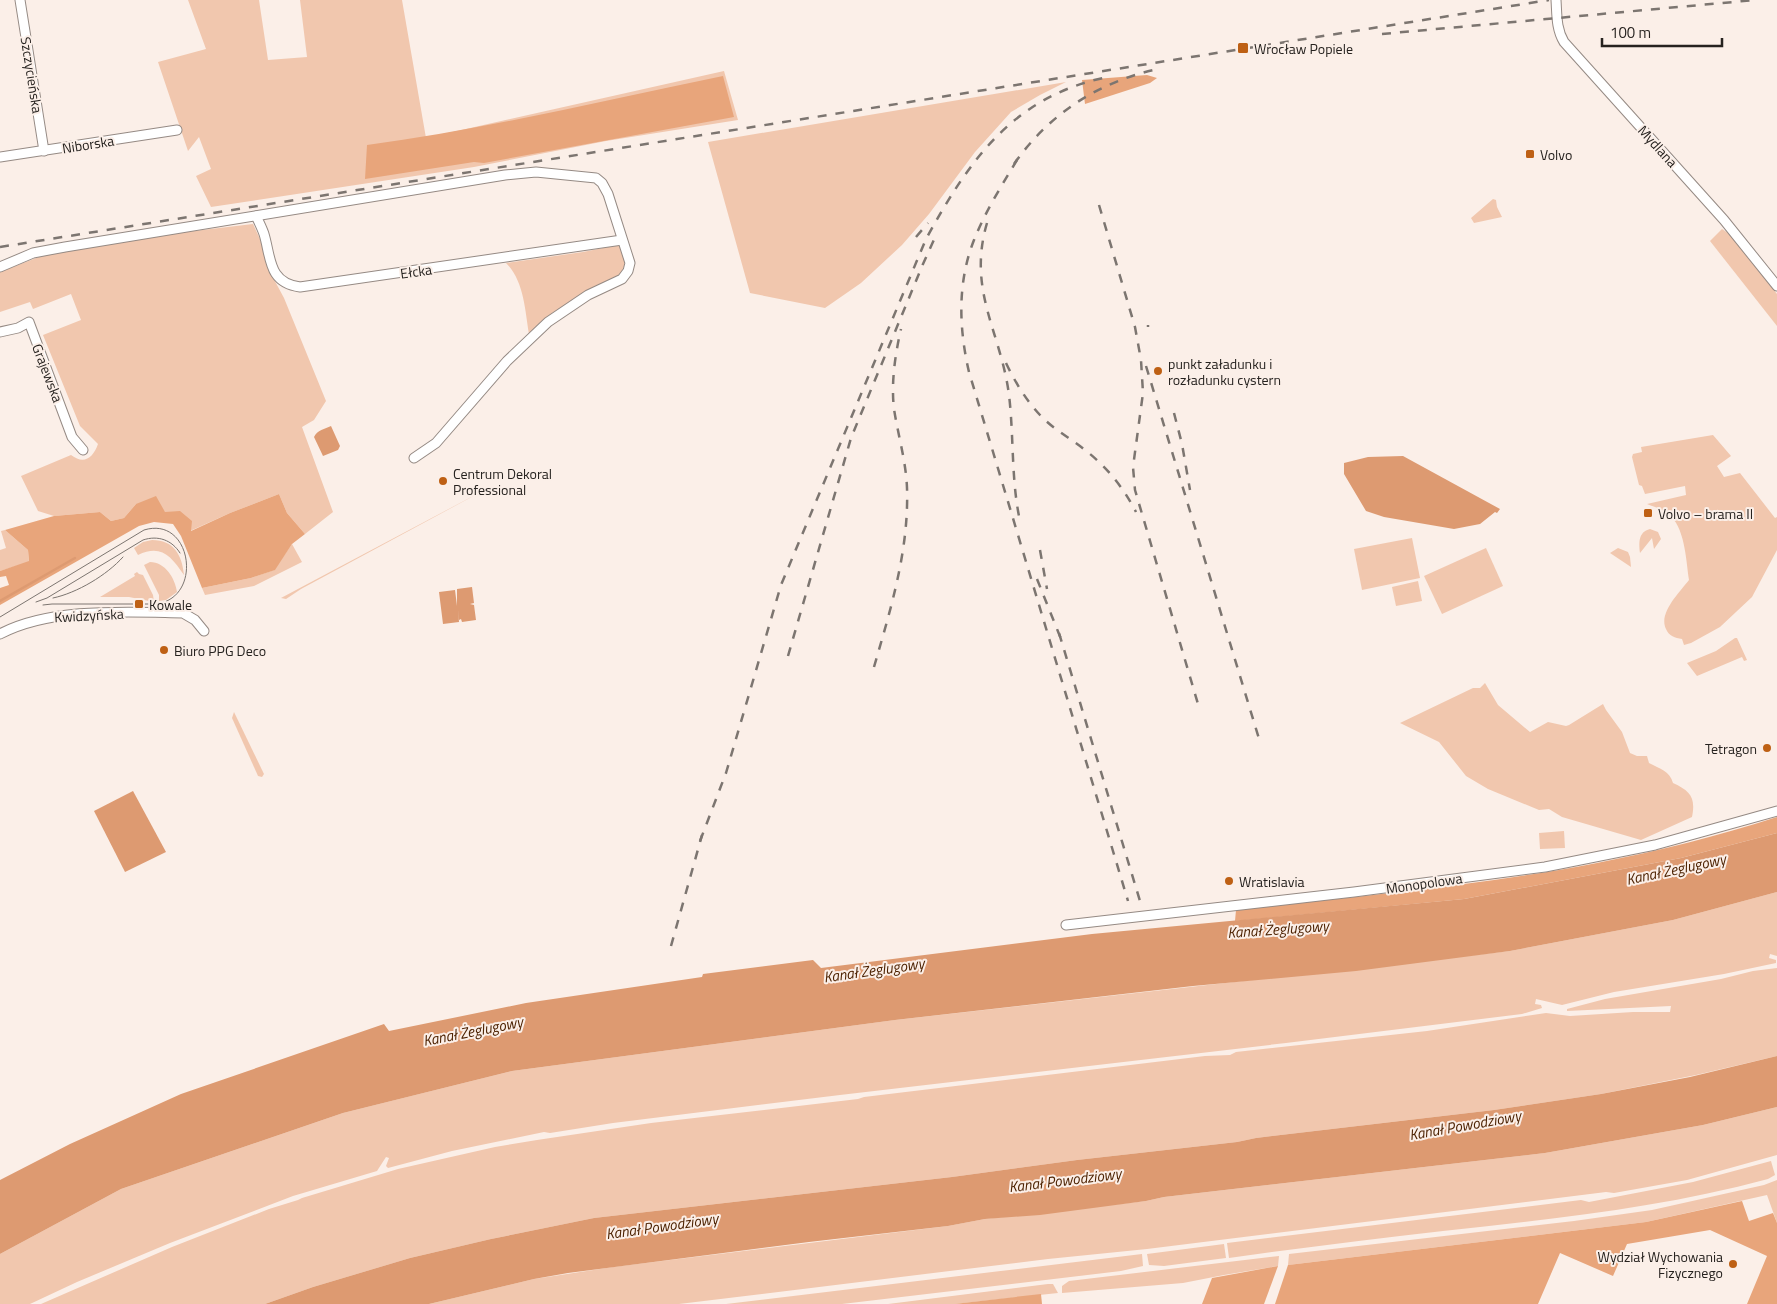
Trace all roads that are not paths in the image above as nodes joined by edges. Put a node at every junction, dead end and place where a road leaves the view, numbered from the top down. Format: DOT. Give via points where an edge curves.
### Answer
graph roads {
  1 [pos="20,0"];
  2 [pos="1556,0"];
  3 [pos="177,130"];
  4 [pos="44,150"];
  5 [pos="0,158"];
  6 [pos="256,216"];
  7 [pos="622,240"];
  8 [pos="0,267"];
  9 [pos="1777,286"];
  10 [pos="0,332"];
  11 [pos="83,450"];
  12 [pos="414,458"];
  13 [pos="1,631"];
  14 [pos="204,631"];
  15 [pos="1777,811"];
  16 [pos="1066,925"];
  1 -- 4 [label="street, Szczycieńska"];
  2 -- 9 [label="street, Mydlana" via="1559,35 1564,42 1724,220"];
  3 -- 4 [label="street, Niborska"];
  4 -- 5 [label="street, Niborska"];
  6 -- 7 [label="street" via="536,172 596,178 608,194"];
  6 -- 7 [label="street, Ełcka" via="274,271 285,283 300,287"];
  6 -- 8 [label="street" via="33,253"];
  7 -- 12 [label="street" via="630,268 622,279 588,295 548,322 506,361 436,443"];
  10 -- 11 [label="street, Grajewska" via="29,322 72,437"];
  13 -- 14 [label="street, Kwidzyńska" via="55,616 155,613 187,614"];
  15 -- 16 [label="street, Monopolowa" via="1655,845 1545,867"];
}
